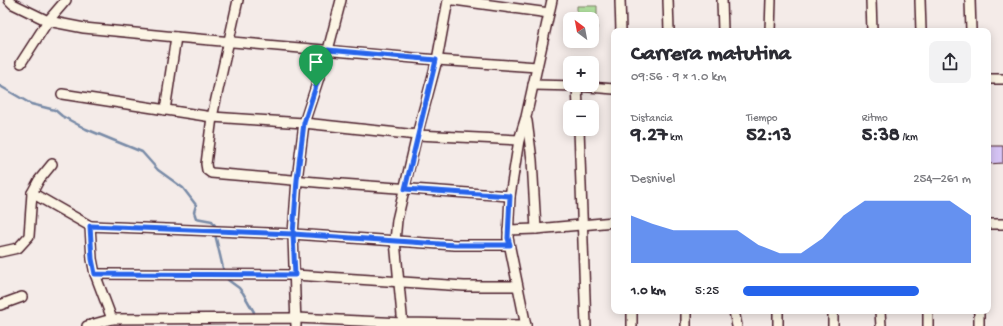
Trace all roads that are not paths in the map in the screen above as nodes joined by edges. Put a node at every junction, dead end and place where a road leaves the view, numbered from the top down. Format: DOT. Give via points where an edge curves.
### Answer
graph roads {
  1 [pos="9,0"];
  2 [pos="66,0"];
  3 [pos="238,0"];
  4 [pos="341,0"];
  5 [pos="448,0"];
  6 [pos="454,0"];
  7 [pos="552,0"];
  8 [pos="620,0"];
  9 [pos="668,0"];
  10 [pos="722,0"];
  11 [pos="771,0"];
  12 [pos="871,0"];
  13 [pos="920,0"];
  14 [pos="970,0"];
  15 [pos="549,13"];
  16 [pos="48,21"];
  17 [pos="621,28"];
  18 [pos="669,28"];
  19 [pos="723,28"];
  20 [pos="770,28"];
  21 [pos="872,28"];
  22 [pos="921,28"];
  23 [pos="971,28"];
  24 [pos="176,37"];
  25 [pos="229,41"];
  26 [pos="328,50"];
  27 [pos="436,60"];
  28 [pos="21,63"];
  29 [pos="537,67"];
  30 [pos="991,79"];
  31 [pos="1003,79"];
  32 [pos="533,85"];
  33 [pos="563,86"];
  34 [pos="599,88"];
  35 [pos="611,89"];
  36 [pos="62,94"];
  37 [pos="165,110"];
  38 [pos="212,117"];
  39 [pos="526,117"];
  40 [pos="304,123"];
  41 [pos="417,135"];
  42 [pos="580,136"];
  43 [pos="519,140"];
  44 [pos="52,164"];
  45 [pos="297,180"];
  46 [pos="405,189"];
  47 [pos="32,193"];
  48 [pos="510,196"];
  49 [pos="611,222"];
  50 [pos="583,224"];
  51 [pos="991,224"];
  52 [pos="1003,224"];
  53 [pos="90,226"];
  54 [pos="508,230"];
  55 [pos="536,230"];
  56 [pos="293,234"];
  57 [pos="395,241"];
  58 [pos="510,245"];
  59 [pos="0,252"];
  60 [pos="95,274"];
  61 [pos="295,275"];
  62 [pos="398,282"];
  63 [pos="517,286"];
  64 [pos="22,297"];
  65 [pos="0,305"];
  66 [pos="632,314"];
  67 [pos="686,314"];
  68 [pos="735,314"];
  69 [pos="778,314"];
  70 [pos="833,314"];
  71 [pos="880,314"];
  72 [pos="928,314"];
  73 [pos="979,314"];
  74 [pos="112,319"];
  75 [pos="296,322"];
  76 [pos="133,323"];
  77 [pos="403,325"];
  78 [pos="87,326"];
  79 [pos="526,326"];
  80 [pos="586,326"];
  81 [pos="632,326"];
  82 [pos="686,326"];
  83 [pos="737,326"];
  84 [pos="778,326"];
  85 [pos="833,326"];
  86 [pos="881,326"];
  87 [pos="928,326"];
  88 [pos="979,326"];
  1 -- 16 [label="street"];
  2 -- 16 [label="street"];
  3 -- 25 [label="street"];
  4 -- 26 [label="street"];
  5 -- 27 [label="street"];
  6 -- 15 [label="street"];
  7 -- 15 [label="street"];
  8 -- 17 [label="street"];
  9 -- 18 [label="street"];
  10 -- 19 [label="street"];
  11 -- 20 [label="street"];
  12 -- 21 [label="street"];
  13 -- 22 [label="street"];
  14 -- 23 [label="street"];
  15 -- 29 [label="street"];
  16 -- 24 [label="street" via="84,28"];
  16 -- 28 [label="street"];
  24 -- 25 [label="street"];
  24 -- 37 [label="street"];
  25 -- 26 [label="street"];
  25 -- 38 [label="street"];
  26 -- 27 [label="street"];
  26 -- 40 [label="street"];
  27 -- 29 [label="street"];
  27 -- 41 [label="street"];
  29 -- 32 [label="street"];
  30 -- 31 [label="street"];
  32 -- 33 [label="street"];
  32 -- 39 [label="street"];
  34 -- 35 [label="street"];
  36 -- 37 [label="street"];
  37 -- 38 [label="street"];
  38 -- 40 [label="street"];
  38 -- 45 [label="street" via="206,164 207,170 211,173"];
  39 -- 43 [label="street"];
  39 -- 55 [label="street" via="532,160"];
  40 -- 41 [label="street"];
  40 -- 45 [label="street"];
  41 -- 43 [label="street"];
  41 -- 46 [label="street"];
  42 -- 50 [label="street"];
  43 -- 48 [label="street"];
  44 -- 47 [label="street"];
  45 -- 46 [label="street"];
  45 -- 56 [label="street"];
  46 -- 48 [label="street"];
  46 -- 57 [label="street"];
  47 -- 53 [label="street"];
  47 -- 59 [label="street" via="29,236 18,248"];
  48 -- 54 [label="street"];
  49 -- 50 [label="street"];
  50 -- 55 [label="street"];
  50 -- 80 [label="street"];
  51 -- 52 [label="street"];
  53 -- 56 [label="street"];
  53 -- 60 [label="street"];
  54 -- 55 [label="street"];
  54 -- 58 [label="street"];
  56 -- 57 [label="street"];
  56 -- 61 [label="street"];
  57 -- 58 [label="street"];
  57 -- 62 [label="street"];
  58 -- 63 [label="street"];
  60 -- 61 [label="street"];
  60 -- 74 [label="street"];
  61 -- 62 [label="street"];
  61 -- 75 [label="street"];
  62 -- 63 [label="street"];
  62 -- 77 [label="street"];
  63 -- 79 [label="street"];
  64 -- 65 [label="street"];
  66 -- 81 [label="street"];
  67 -- 82 [label="street"];
  68 -- 83 [label="street"];
  69 -- 84 [label="street"];
  70 -- 85 [label="street"];
  71 -- 86 [label="street"];
  72 -- 87 [label="street"];
  73 -- 88 [label="street"];
  74 -- 76 [label="street"];
  74 -- 78 [label="street"];
  75 -- 76 [label="street"];
  75 -- 77 [label="street"];
  77 -- 79 [label="street"];
}
